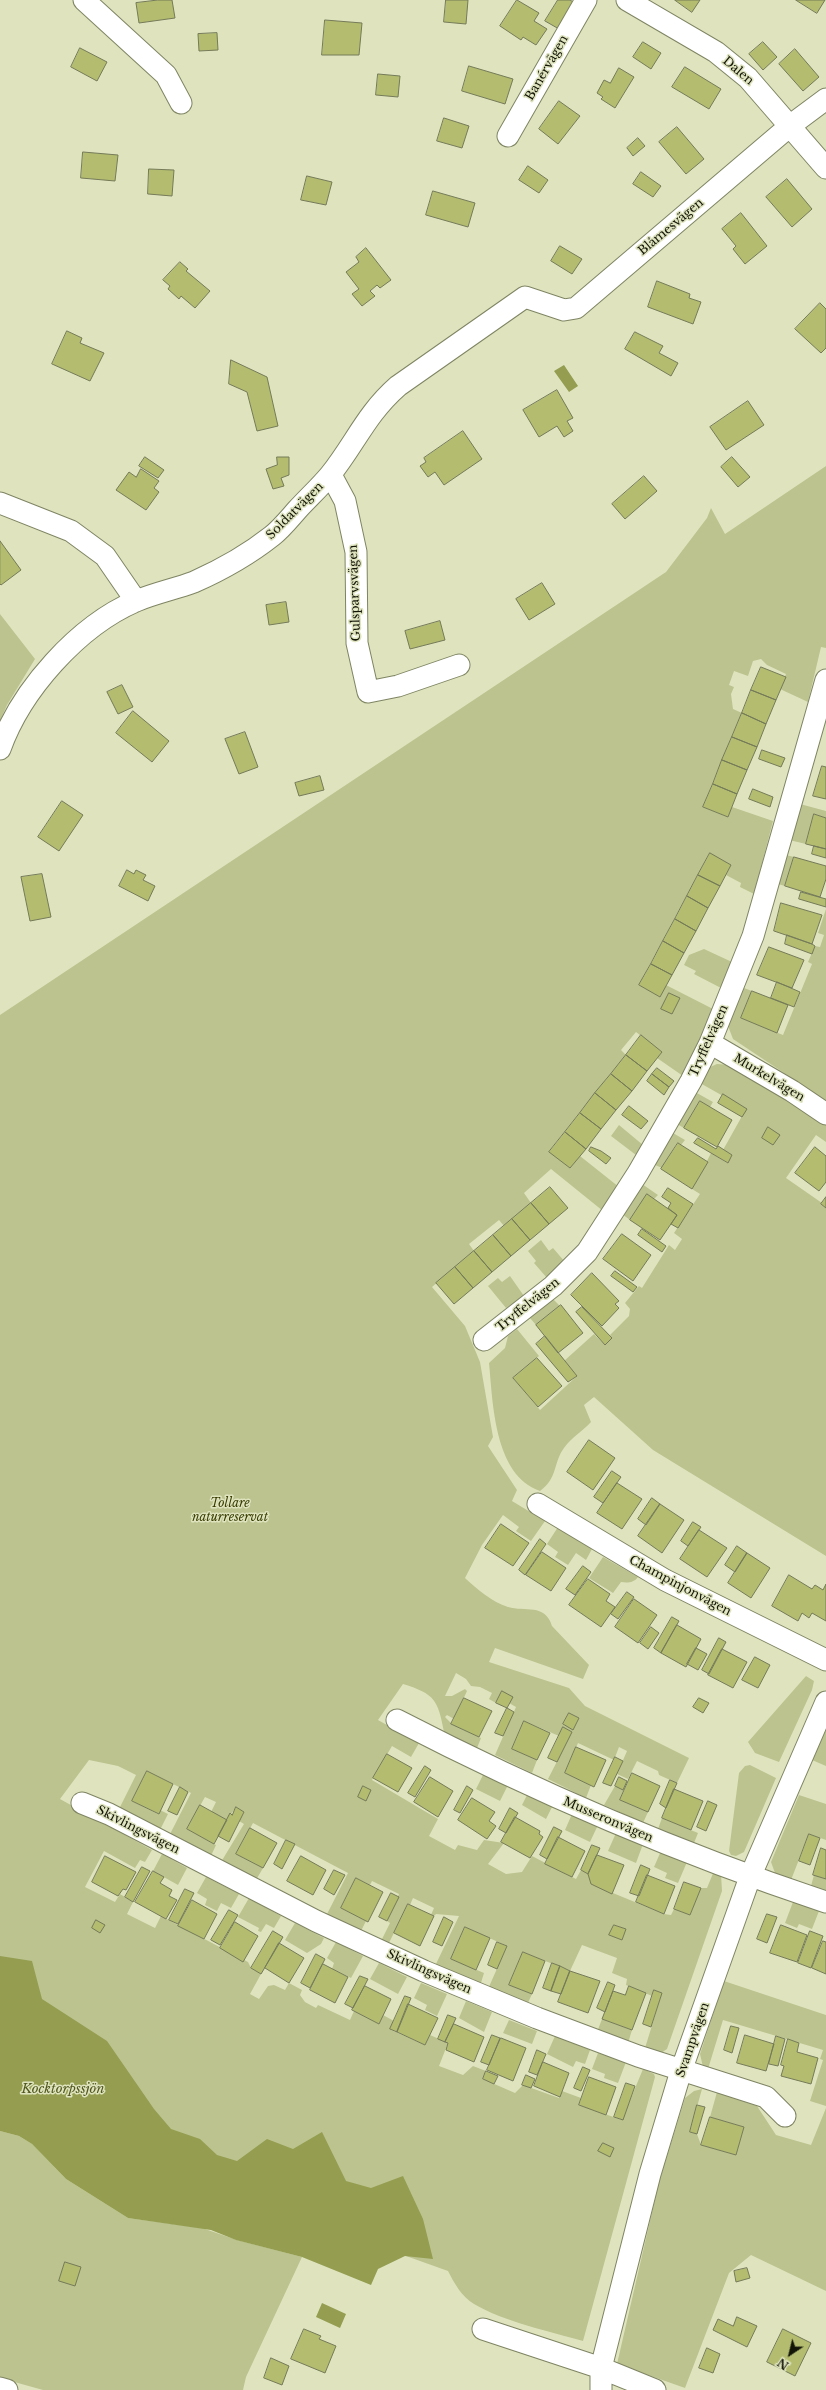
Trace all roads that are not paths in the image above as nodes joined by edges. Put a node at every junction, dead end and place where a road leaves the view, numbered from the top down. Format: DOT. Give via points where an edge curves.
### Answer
graph roads {
  1 [pos="84,0"];
  2 [pos="586,0"];
  3 [pos="627,0"];
  4 [pos="826,99"];
  5 [pos="181,103"];
  6 [pos="791,125"];
  7 [pos="508,136"];
  8 [pos="826,168"];
  9 [pos="506,309"];
  10 [pos="331,475"];
  11 [pos="0,503"];
  12 [pos="136,601"];
  13 [pos="459,665"];
  14 [pos="826,680"];
  15 [pos="0,749"];
  16 [pos="710,1043"];
  17 [pos="826,1114"];
  18 [pos="484,1340"];
  19 [pos="538,1504"];
  20 [pos="826,1660"];
  21 [pos="826,1702"];
  22 [pos="397,1720"];
  23 [pos="82,1803"];
  24 [pos="750,1877"];
  25 [pos="826,1902"];
  26 [pos="681,2071"];
  27 [pos="785,2116"];
  28 [pos="483,2329"];
  29 [pos="602,2368"];
  30 [pos="0,2388"];
  31 [pos="7,2390"];
  32 [pos="601,2390"];
  33 [pos="655,2390"];
  1 -- 5 [label="street" via="162,71"];
  2 -- 7 [label="street, Banérvägen"];
  3 -- 6 [label="street, Dalen" via="716,52 748,78"];
  4 -- 6 [label="street, Blåmesvägen"];
  6 -- 8 [label="street, Dalen"];
  6 -- 9 [label="street, Blåmesvägen" via="576,308 564,310 525,297"];
  9 -- 10 [label="street, Soldatvägen" via="382,400 369,415"];
  10 -- 12 [label="street, Soldatvägen" via="273,536 224,568 193,582"];
  10 -- 13 [label="street, Gulsparvsvägen" via="345,501 356,552 357,643 368,692 398,686"];
  11 -- 12 [label="street" via="76,535 104,556"];
  12 -- 15 [label="street, Soldatvägen" via="103,620 45,672 6,732"];
  14 -- 16 [label="street, Tryffelvägen" via="753,936"];
  16 -- 17 [label="street, Murkelvägen"];
  16 -- 18 [label="street, Tryffelvägen" via="642,1167 587,1252 553,1286"];
  19 -- 20 [label="street, Champinjonvägen" via="665,1580"];
  21 -- 24 [label="street, Svampvägen"];
  22 -- 24 [label="street, Musseronvägen" via="563,1802"];
  23 -- 26 [label="street, Skivlingsvägen" via="109,1814 316,1921 424,1971 536,2018"];
  24 -- 25 [label="street, Musseronvägen"];
  24 -- 26 [label="street, Svampvägen"];
  26 -- 27 [label="street, Skivlingsvägen" via="766,2097"];
  26 -- 29 [label="street, Svampvägen" via="650,2174"];
  28 -- 29 [label="street"];
  29 -- 32 [label="street, Svampvägen"];
  29 -- 33 [label="street"];
  30 -- 31 [label="street"];
}
